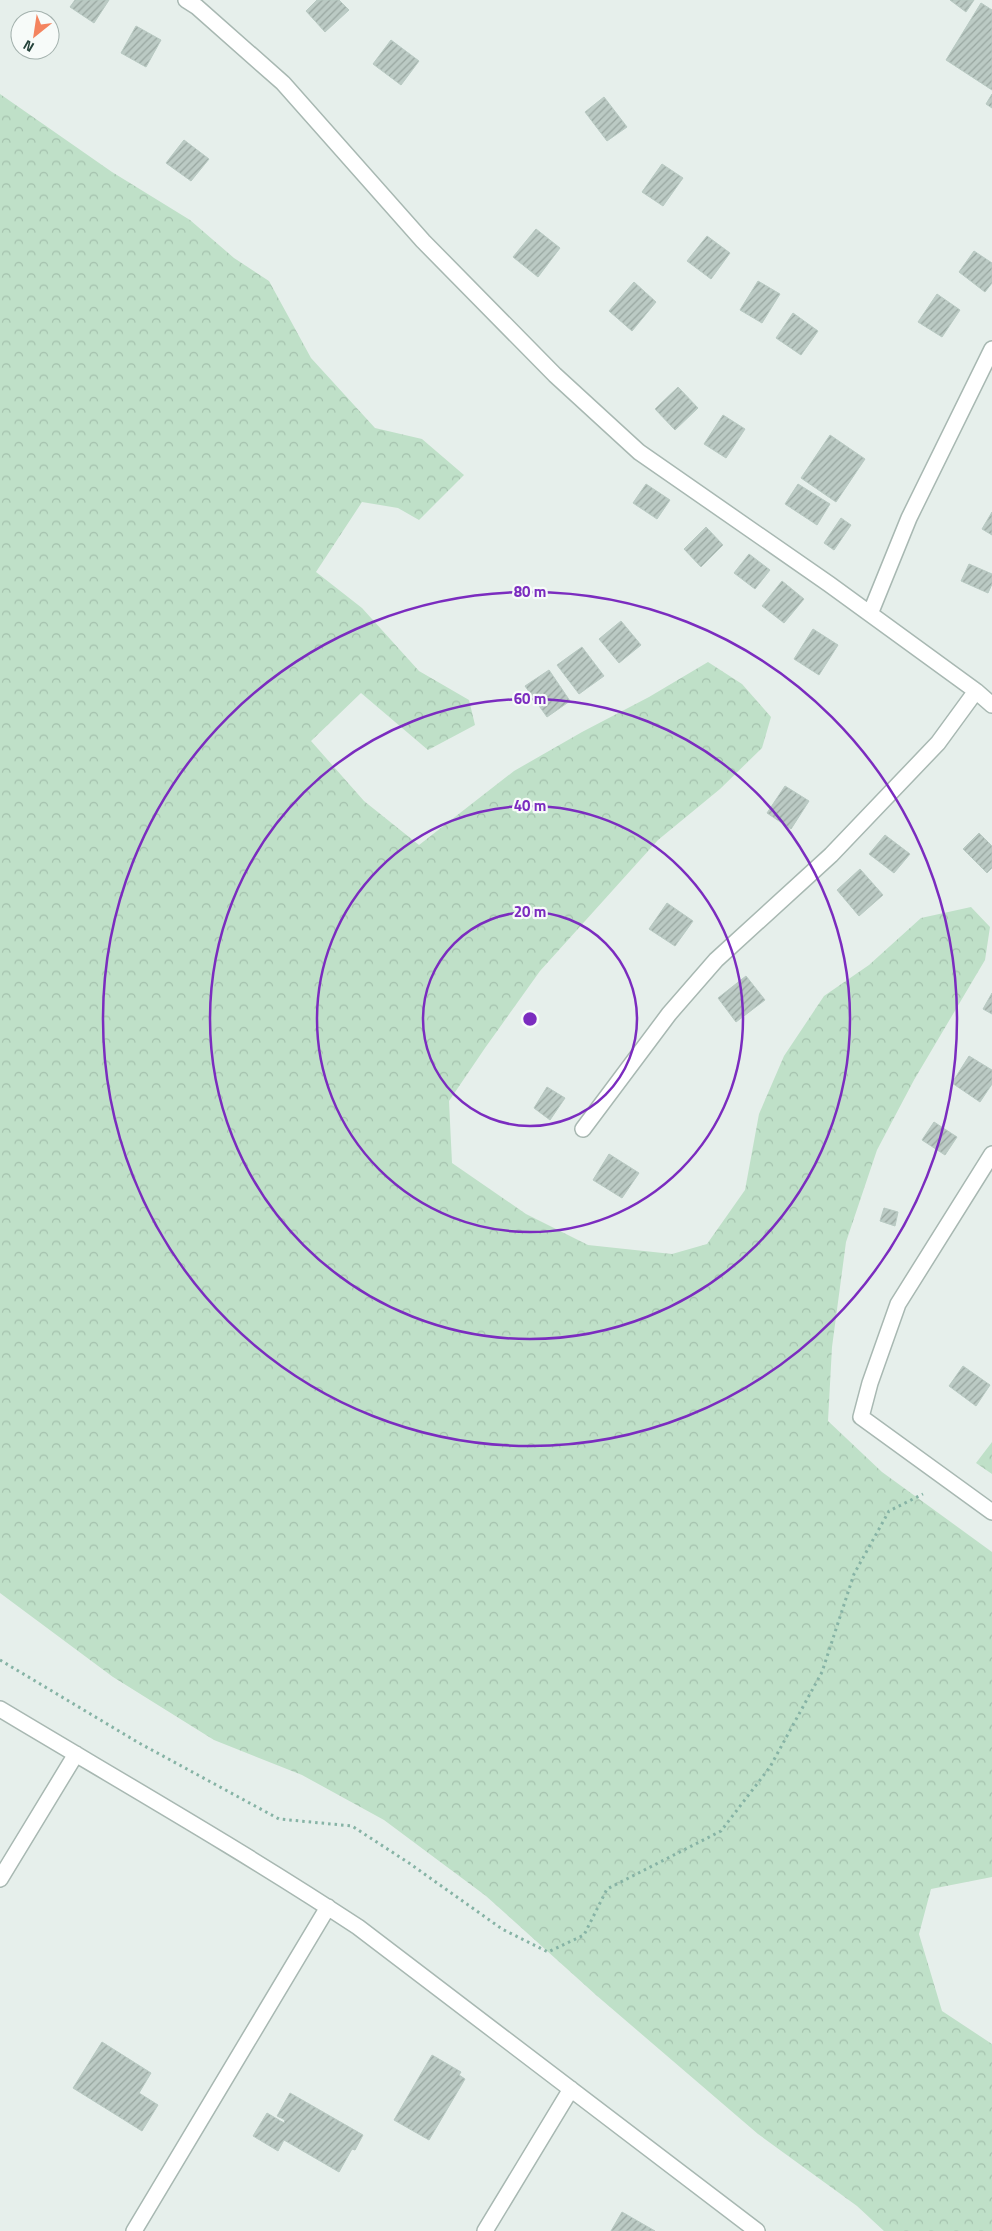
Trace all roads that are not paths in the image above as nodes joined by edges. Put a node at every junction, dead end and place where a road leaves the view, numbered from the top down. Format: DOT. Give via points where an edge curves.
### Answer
graph roads {
  1 [pos="186,0"];
  2 [pos="992,349"];
  3 [pos="870,614"];
  4 [pos="976,691"];
  5 [pos="992,704"];
  6 [pos="583,1129"];
  7 [pos="992,1154"];
  8 [pos="992,1512"];
  9 [pos="0,1709"];
  10 [pos="76,1754"];
  11 [pos="0,1880"];
  12 [pos="328,1907"];
  13 [pos="571,2089"];
  14 [pos="134,2231"];
  15 [pos="486,2231"];
  16 [pos="757,2231"];
  1 -- 3 [label="street" via="283,83 423,241 555,375 639,452"];
  2 -- 3 [label="street" via="909,518"];
  3 -- 4 [label="street"];
  4 -- 5 [label="street"];
  4 -- 6 [label="street" via="938,743 831,855 716,960 669,1014"];
  7 -- 8 [label="street" via="898,1304 861,1417"];
  9 -- 10 [label="street"];
  10 -- 11 [label="street"];
  10 -- 12 [label="street"];
  12 -- 13 [label="street"];
  12 -- 14 [label="street"];
  13 -- 15 [label="street"];
  13 -- 16 [label="street"];
}
